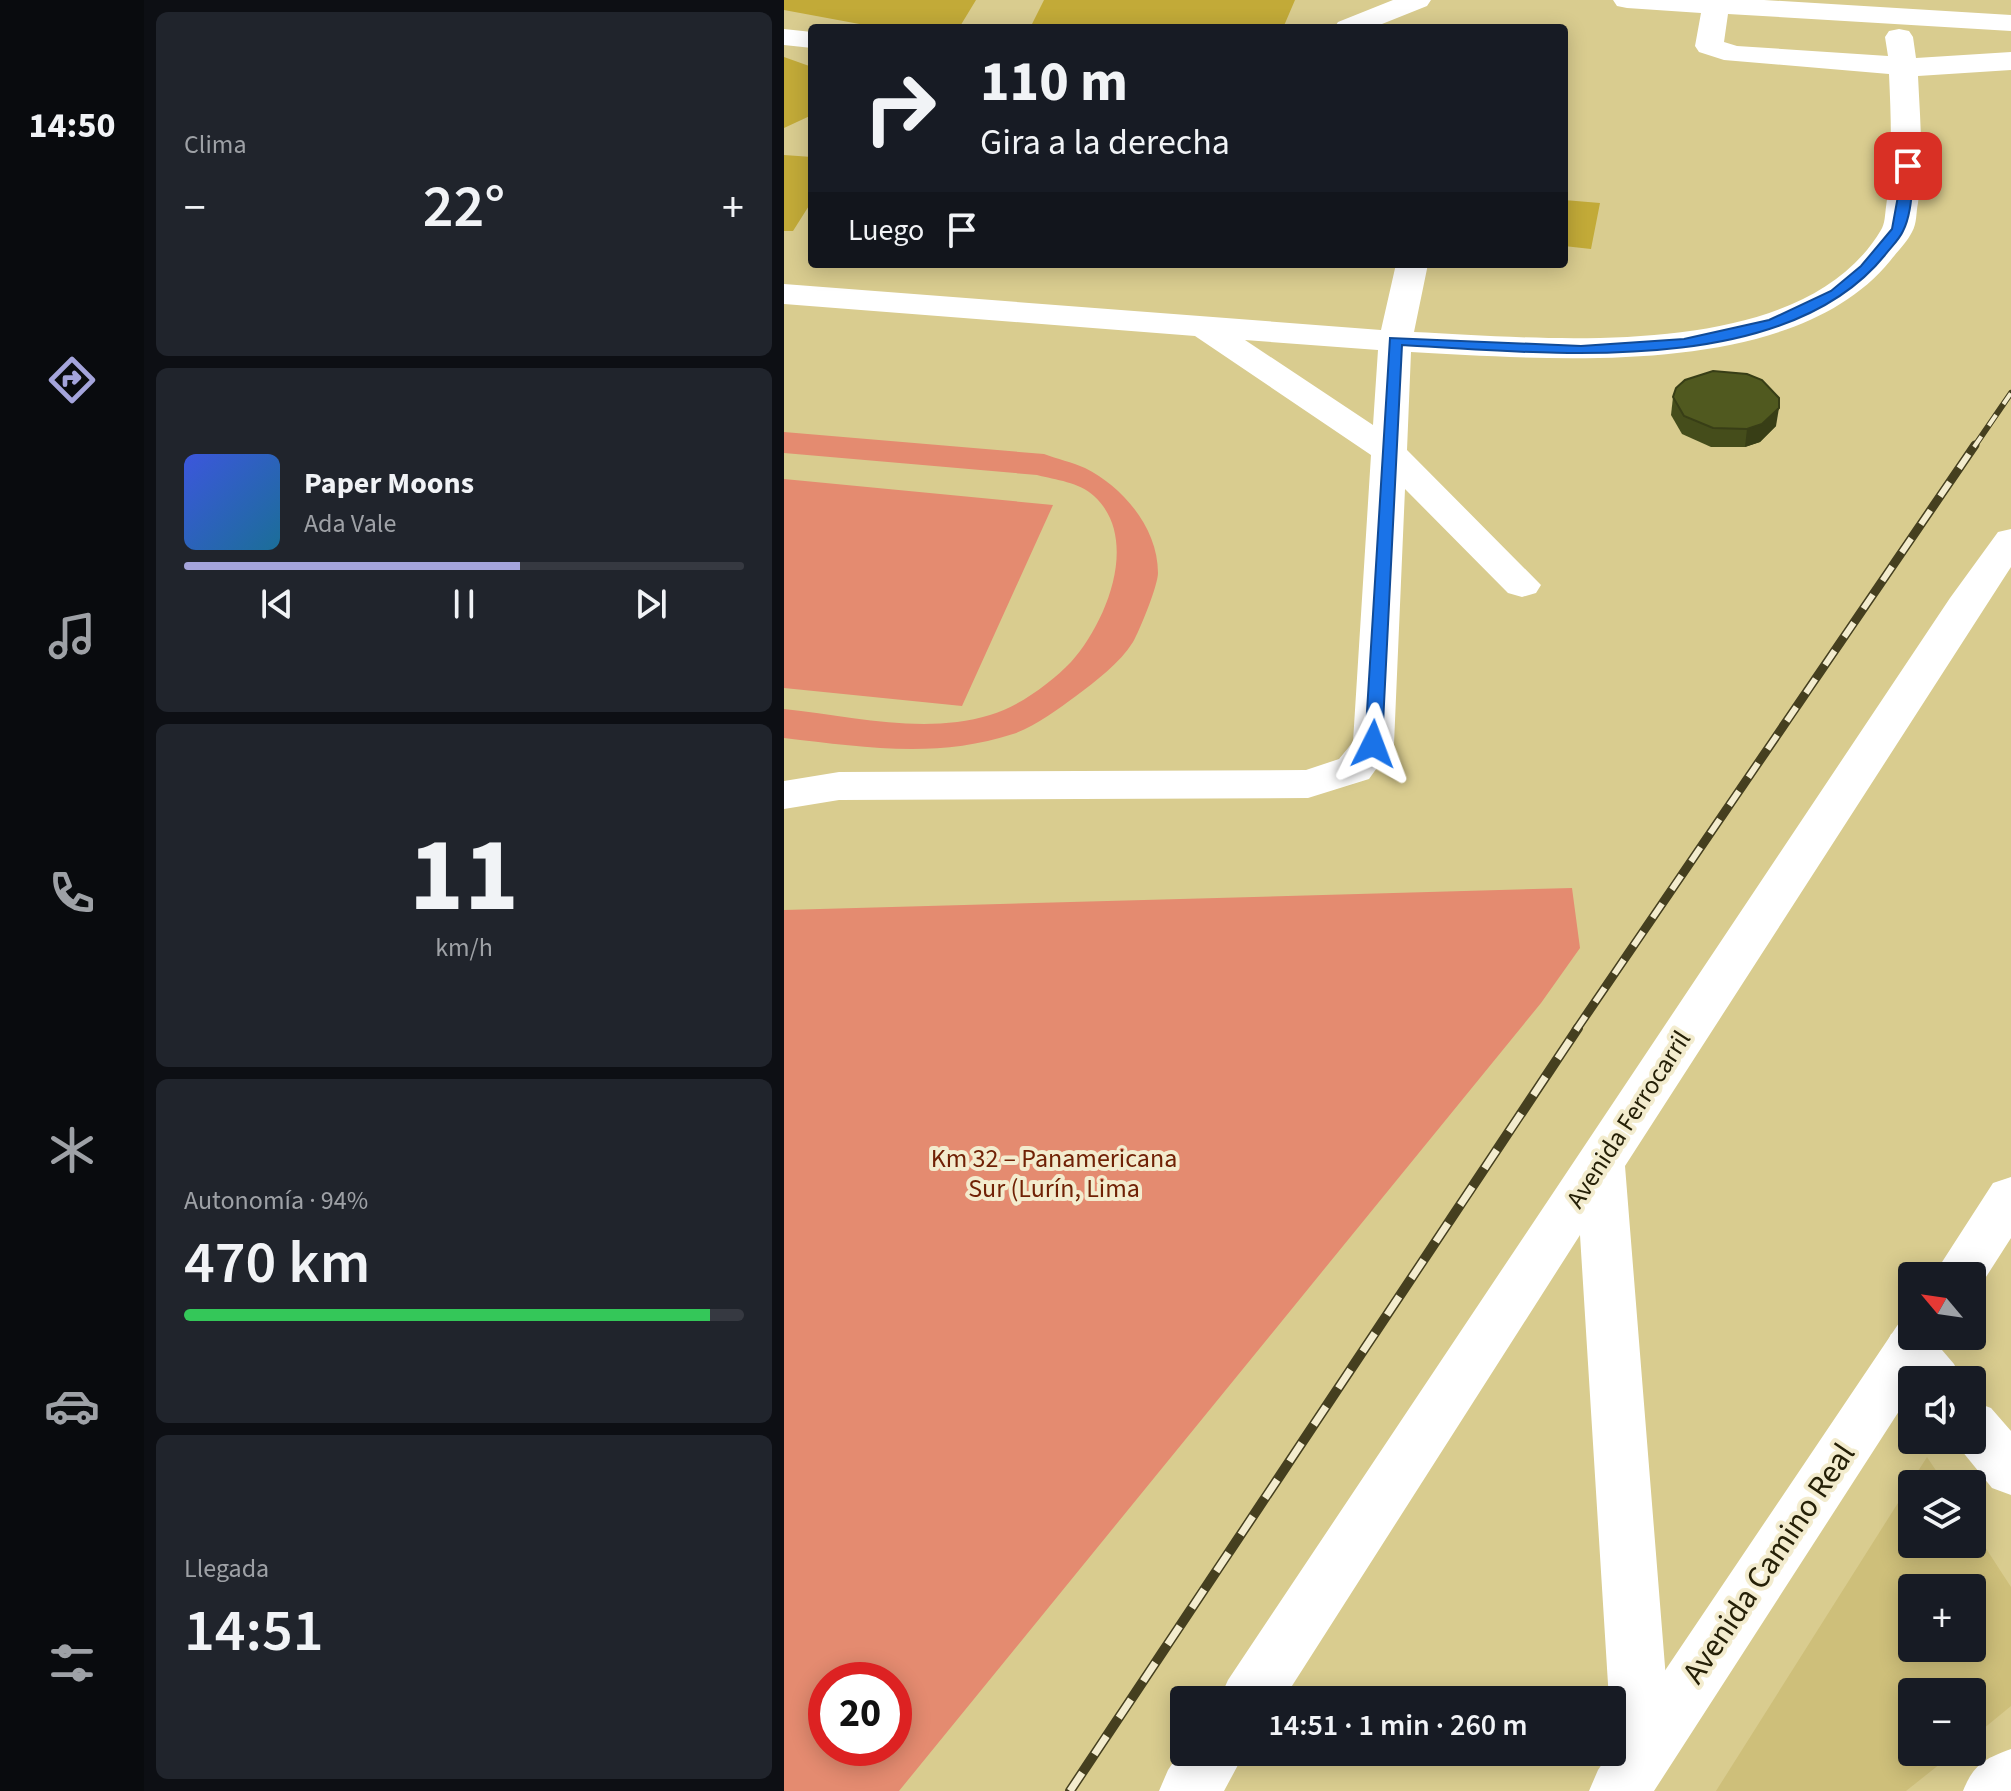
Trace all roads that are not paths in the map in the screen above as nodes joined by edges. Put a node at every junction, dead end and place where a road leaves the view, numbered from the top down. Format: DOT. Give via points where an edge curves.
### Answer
graph roads {
  1 [pos="1340,0"];
  2 [pos="1417,0"];
  3 [pos="1627,0"];
  4 [pos="1716,6"];
  5 [pos="1896,17"];
  6 [pos="2011,23"];
  7 [pos="1331,24"];
  8 [pos="1358,24"];
  9 [pos="784,37"];
  10 [pos="808,40"];
  11 [pos="2011,61"];
  12 [pos="1903,66"];
  13 [pos="1411,268"];
  14 [pos="784,294"];
  15 [pos="1205,328"];
  16 [pos="1395,341"];
  17 [pos="1387,450"];
  18 [pos="2009,558"];
  19 [pos="1522,585"];
  20 [pos="784,795"];
  21 [pos="1600,1161"];
  22 [pos="2011,1197"];
  23 [pos="1968,1262"];
  24 [pos="1921,1355"];
  25 [pos="1986,1441"];
  26 [pos="2011,1471"];
  27 [pos="1258,1686"];
  28 [pos="1206,1766"];
  29 [pos="1630,1772"];
  30 [pos="2011,1778"];
  31 [pos="1189,1791"];
  32 [pos="1993,1791"];
  1 -- 7 [label="street"];
  2 -- 8 [label="street"];
  3 -- 4 [label="street"];
  4 -- 5 [label="street"];
  4 -- 12 [label="street" via="1709,46 1718,50"];
  5 -- 6 [label="street"];
  5 -- 12 [label="street"];
  9 -- 10 [label="street"];
  11 -- 12 [label="street"];
  12 -- 16 [label="street" via="1908,166 1898,230 1866,269 1836,294 1774,323 1684,343 1581,350"];
  13 -- 16 [label="street"];
  14 -- 15 [label="street"];
  15 -- 16 [label="street"];
  15 -- 17 [label="street"];
  16 -- 17 [label="street"];
  17 -- 19 [label="street"];
  17 -- 20 [label="street" via="1373,744 1354,769 1308,784 839,786"];
  18 -- 21 [label="street, Avenida Ferrocarril" via="1964,606"];
  21 -- 27 [label="street, Avenida Ferrocarril"];
  21 -- 29 [label="street"];
  22 -- 23 [label="street"];
  24 -- 29 [label="street, Avenida Camino Real"];
  25 -- 26 [label="street"];
  28 -- 31 [label="street"];
  30 -- 32 [label="street"];
}
